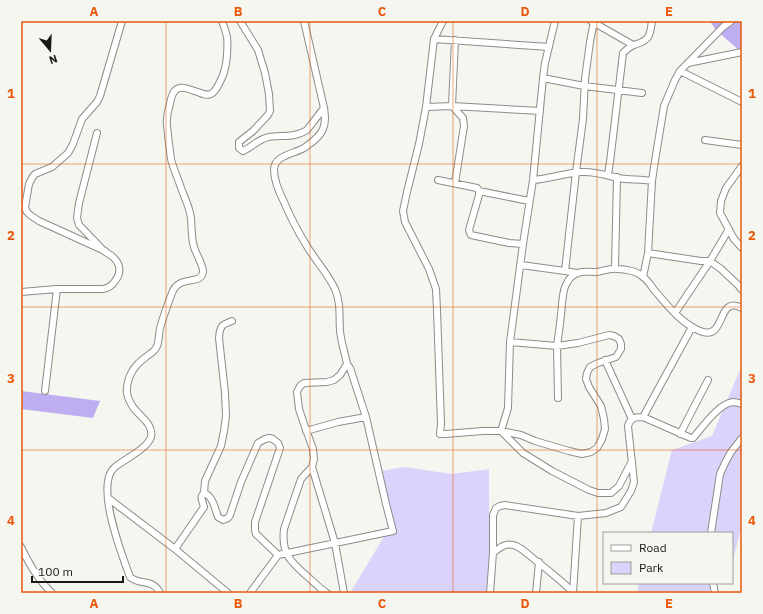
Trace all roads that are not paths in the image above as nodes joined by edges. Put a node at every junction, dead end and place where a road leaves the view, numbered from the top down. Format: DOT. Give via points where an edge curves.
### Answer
graph roads {
  1 [pos="122,21"];
  2 [pos="222,21"];
  3 [pos="240,21"];
  4 [pos="304,21"];
  5 [pos="443,21"];
  6 [pos="555,21"];
  7 [pos="652,21"];
  8 [pos="718,21"];
  9 [pos="731,21"];
  10 [pos="593,22"];
  11 [pos="723,27"];
  12 [pos="434,39"];
  13 [pos="455,40"];
  14 [pos="633,45"];
  15 [pos="549,47"];
  16 [pos="741,53"];
  17 [pos="688,63"];
  18 [pos="680,71"];
  19 [pos="543,78"];
  20 [pos="584,86"];
  21 [pos="618,90"];
  22 [pos="642,93"];
  23 [pos="742,102"];
  24 [pos="452,106"];
  25 [pos="426,107"];
  26 [pos="324,108"];
  27 [pos="540,111"];
  28 [pos="97,133"];
  29 [pos="705,140"];
  30 [pos="742,145"];
  31 [pos="742,166"];
  32 [pos="576,172"];
  33 [pos="608,174"];
  34 [pos="617,177"];
  35 [pos="438,180"];
  36 [pos="532,180"];
  37 [pos="652,181"];
  38 [pos="455,183"];
  39 [pos="479,191"];
  40 [pos="529,201"];
  41 [pos="729,229"];
  42 [pos="523,244"];
  43 [pos="742,248"];
  44 [pos="104,251"];
  45 [pos="648,253"];
  46 [pos="710,261"];
  47 [pos="521,265"];
  48 [pos="615,268"];
  49 [pos="565,270"];
  50 [pos="577,273"];
  51 [pos="643,277"];
  52 [pos="57,289"];
  53 [pos="742,290"];
  54 [pos="21,292"];
  55 [pos="742,308"];
  56 [pos="675,313"];
  57 [pos="232,321"];
  58 [pos="692,327"];
  59 [pos="510,342"];
  60 [pos="557,346"];
  61 [pos="605,360"];
  62 [pos="347,364"];
  63 [pos="708,380"];
  64 [pos="44,391"];
  65 [pos="558,398"];
  66 [pos="742,404"];
  67 [pos="366,417"];
  68 [pos="643,418"];
  69 [pos="632,419"];
  70 [pos="306,431"];
  71 [pos="502,431"];
  72 [pos="680,434"];
  73 [pos="742,438"];
  74 [pos="632,461"];
  75 [pos="312,467"];
  76 [pos="204,493"];
  77 [pos="108,498"];
  78 [pos="578,516"];
  79 [pos="711,532"];
  80 [pos="335,543"];
  81 [pos="21,547"];
  82 [pos="174,549"];
  83 [pos="286,553"];
  84 [pos="493,553"];
  85 [pos="278,555"];
  86 [pos="539,562"];
  87 [pos="28,563"];
  88 [pos="21,564"];
  89 [pos="52,593"];
  90 [pos="160,593"];
  91 [pos="228,593"];
  92 [pos="250,593"];
  93 [pos="327,593"];
  94 [pos="344,593"];
  95 [pos="490,593"];
  96 [pos="536,593"];
  97 [pos="574,593"];
  1 -- 44 [label="street" via="97,102 82,119 68,153 52,167 35,174 32,178 26,207 27,212 38,221"];
  2 -- 77 [label="street" via="227,37 226,66 216,91 209,95 179,88 172,96 166,120 172,160 190,214 195,252 203,273 200,279 185,281 173,290 160,327 157,348 136,366 129,377 129,399 152,433 147,444 111,471 108,478"];
  3 -- 26 [label="street" via="258,50 265,73 270,111 253,131 239,142 239,148 243,151 262,139 304,132"];
  4 -- 26 [label="street"];
  5 -- 12 [label="street"];
  6 -- 15 [label="street"];
  7 -- 14 [label="street" via="647,39"];
  8 -- 11 [label="street"];
  9 -- 11 [label="street"];
  10 -- 14 [label="street"];
  10 -- 20 [label="street"];
  11 -- 17 [label="street"];
  12 -- 13 [label="street"];
  12 -- 25 [label="street"];
  13 -- 15 [label="street"];
  13 -- 24 [label="street"];
  14 -- 21 [label="street" via="623,53"];
  15 -- 19 [label="street"];
  16 -- 17 [label="street"];
  17 -- 18 [label="street"];
  18 -- 23 [label="street"];
  18 -- 37 [label="street" via="664,106"];
  19 -- 20 [label="street"];
  19 -- 27 [label="street"];
  20 -- 21 [label="street"];
  20 -- 32 [label="street" via="583,119"];
  21 -- 22 [label="street"];
  21 -- 33 [label="street"];
  24 -- 25 [label="street"];
  24 -- 27 [label="street"];
  24 -- 38 [label="street" via="463,118 464,126"];
  25 -- 71 [label="street" via="403,211 436,289 440,434"];
  26 -- 62 [label="street" via="323,129 318,137 303,148 284,156 274,166 274,171 289,213 335,289 340,305 340,333"];
  27 -- 36 [label="street"];
  28 -- 44 [label="street" via="77,218 79,225"];
  29 -- 30 [label="street"];
  31 -- 41 [label="street" via="726,188 721,201 720,213"];
  32 -- 33 [label="street"];
  32 -- 36 [label="street"];
  32 -- 49 [label="street"];
  33 -- 34 [label="street"];
  34 -- 37 [label="street"];
  34 -- 48 [label="street"];
  35 -- 38 [label="street"];
  36 -- 40 [label="street"];
  37 -- 45 [label="street"];
  38 -- 39 [label="street" via="477,188"];
  39 -- 40 [label="street"];
  39 -- 42 [label="street" via="471,235"];
  40 -- 42 [label="street"];
  41 -- 43 [label="street"];
  41 -- 46 [label="street"];
  42 -- 47 [label="street"];
  44 -- 52 [label="street" via="119,265 117,279 112,286 103,289"];
  45 -- 46 [label="street"];
  45 -- 51 [label="street"];
  46 -- 53 [label="street"];
  46 -- 56 [label="street"];
  47 -- 49 [label="street"];
  47 -- 59 [label="street"];
  48 -- 50 [label="street"];
  48 -- 51 [label="street"];
  49 -- 50 [label="street"];
  50 -- 60 [label="street" via="566,285"];
  51 -- 56 [label="street"];
  52 -- 54 [label="street"];
  52 -- 64 [label="street"];
  55 -- 58 [label="street" via="737,305 729,306 714,331 706,333"];
  56 -- 58 [label="street"];
  57 -- 76 [label="street" via="225,323 220,330 226,416 219,451 205,482"];
  58 -- 68 [label="street"];
  59 -- 60 [label="street"];
  59 -- 71 [label="street" via="508,408"];
  60 -- 61 [label="street" via="614,336 619,339 621,349 616,357"];
  60 -- 65 [label="street"];
  61 -- 69 [label="street"];
  61 -- 71 [label="street" via="590,367 586,379 601,406 604,419 602,439 597,448 582,454"];
  62 -- 67 [label="street"];
  62 -- 70 [label="street" via="334,380 304,383 296,392"];
  63 -- 72 [label="street"];
  66 -- 72 [label="street" via="733,402 719,408 693,438"];
  67 -- 70 [label="street"];
  67 -- 80 [label="street" via="393,530"];
  68 -- 69 [label="street"];
  68 -- 72 [label="street"];
  69 -- 74 [label="street" via="628,426"];
  70 -- 75 [label="street" via="313,449"];
  71 -- 74 [label="street" via="523,453 576,484 598,493 612,493 616,490"];
  73 -- 79 [label="street" via="731,452 720,474"];
  74 -- 78 [label="street" via="634,482 621,507 606,513"];
  75 -- 80 [label="street"];
  75 -- 83 [label="street" via="301,479 284,529 283,544"];
  76 -- 82 [label="street" via="201,498 204,507"];
  76 -- 85 [label="street" via="210,497 218,517 223,520 228,518 258,443 269,438 278,443 280,448 255,522 258,536"];
  77 -- 82 [label="street"];
  77 -- 90 [label="street" via="109,510 130,577 133,580 151,583"];
  78 -- 84 [label="street" via="500,506 493,515"];
  78 -- 97 [label="street"];
  80 -- 83 [label="street"];
  80 -- 94 [label="street"];
  81 -- 87 [label="street"];
  82 -- 91 [label="street"];
  83 -- 85 [label="street"];
  83 -- 93 [label="street" via="294,564"];
  84 -- 86 [label="street" via="505,545 512,545"];
  84 -- 95 [label="street"];
  85 -- 92 [label="street"];
  86 -- 96 [label="street"];
  86 -- 97 [label="street"];
  87 -- 88 [label="street"];
  87 -- 89 [label="street"];
}
